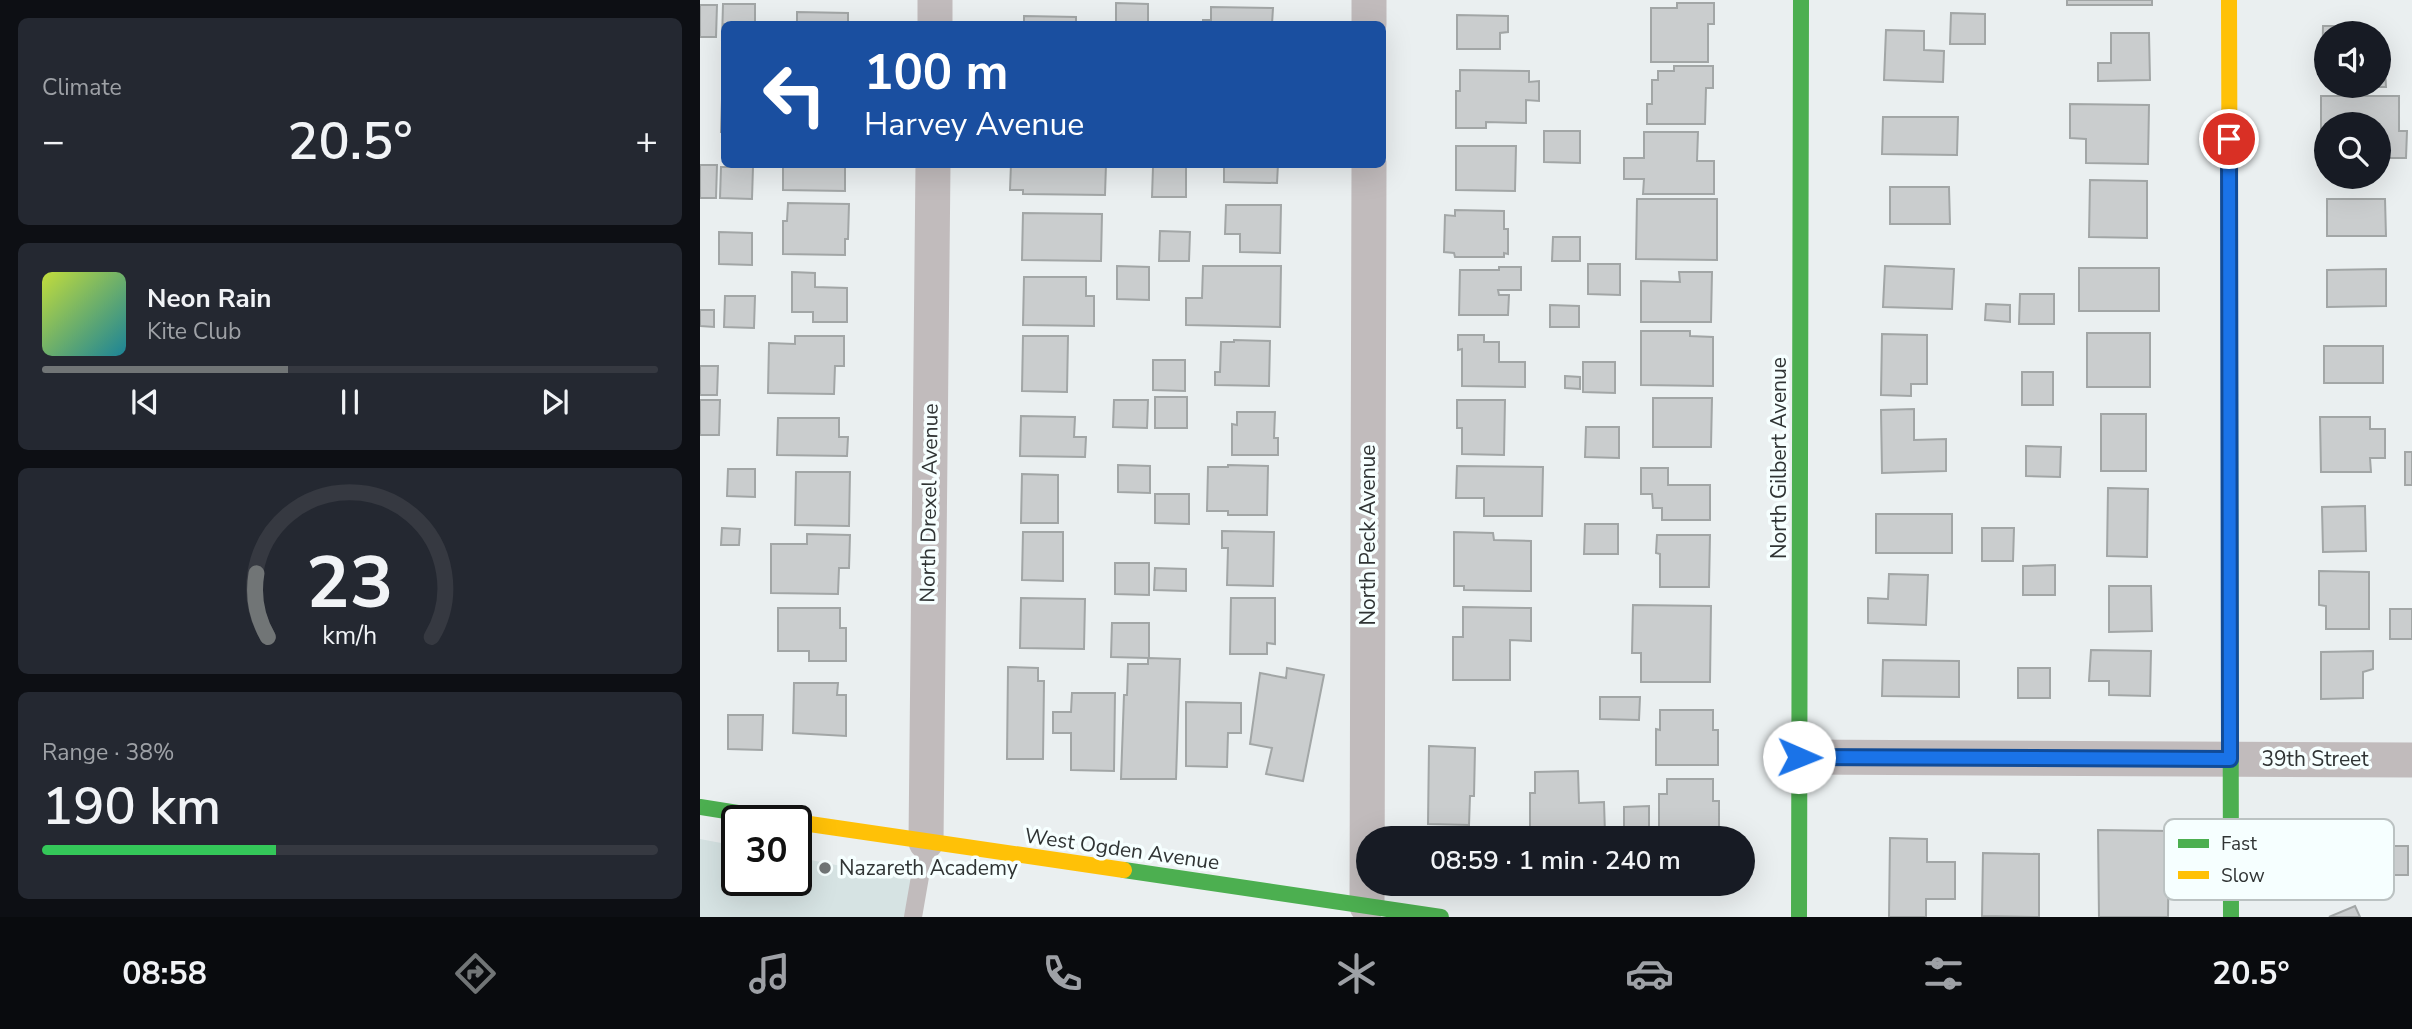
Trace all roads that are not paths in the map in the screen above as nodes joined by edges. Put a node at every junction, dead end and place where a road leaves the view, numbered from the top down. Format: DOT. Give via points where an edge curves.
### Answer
graph roads {
  1 [pos="935,0"];
  2 [pos="1369,0"];
  3 [pos="1801,0"];
  4 [pos="2229,0"];
  5 [pos="935,21"];
  6 [pos="1369,21"];
  7 [pos="933,168"];
  8 [pos="1369,168"];
  9 [pos="1799,757"];
  10 [pos="2230,759"];
  11 [pos="2412,760"];
  12 [pos="700,807"];
  13 [pos="721,810"];
  14 [pos="2230,819"];
  15 [pos="812,824"];
  16 [pos="926,842"];
  17 [pos="1367,906"];
  18 [pos="913,917"];
  19 [pos="1441,917"];
  20 [pos="1798,917"];
  1 -- 5 [label="street"];
  2 -- 6 [label="street"];
  3 -- 9 [label="street, North Gilbert Avenue"];
  4 -- 10 [label="street"];
  7 -- 16 [label="street, North Drexel Avenue"];
  8 -- 17 [label="street, North Peck Avenue"];
  9 -- 10 [label="street, 39th Street"];
  9 -- 20 [label="street, North Gilbert Avenue"];
  10 -- 11 [label="street, 39th Street"];
  10 -- 14 [label="street"];
  12 -- 13 [label="street"];
  15 -- 16 [label="street, West Ogden Avenue"];
  16 -- 17 [label="street, West Ogden Avenue"];
  16 -- 18 [label="lane"];
  17 -- 19 [label="street, West Ogden Avenue"];
}
